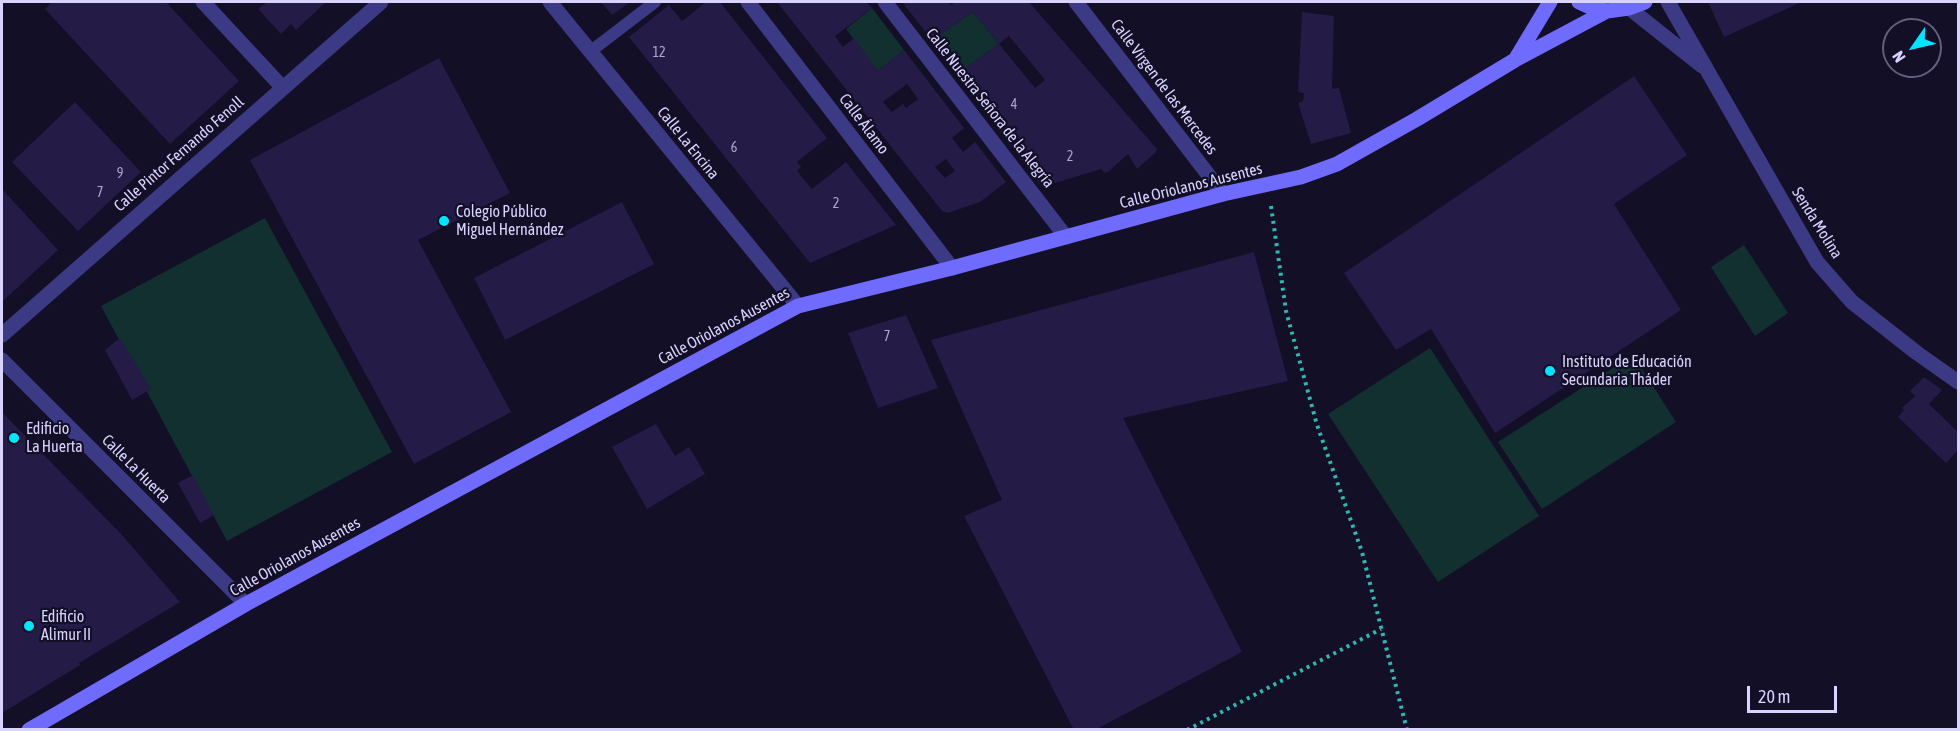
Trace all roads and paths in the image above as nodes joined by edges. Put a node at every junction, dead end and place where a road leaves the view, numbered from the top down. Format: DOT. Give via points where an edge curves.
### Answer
graph roads {
  1 [pos="203,2"];
  2 [pos="381,2"];
  3 [pos="550,2"];
  4 [pos="655,2"];
  5 [pos="748,2"];
  6 [pos="885,2"];
  7 [pos="1076,2"];
  8 [pos="1550,2"];
  9 [pos="1579,2"];
  10 [pos="1646,2"];
  11 [pos="1668,2"];
  12 [pos="1629,9"];
  13 [pos="1607,10"];
  14 [pos="591,51"];
  15 [pos="1515,60"];
  16 [pos="1711,74"];
  17 [pos="283,88"];
  18 [pos="1268,185"];
  19 [pos="1223,194"];
  20 [pos="1066,237"];
  21 [pos="952,268"];
  22 [pos="798,306"];
  23 [pos="2,335"];
  24 [pos="2,360"];
  25 [pos="1959,382"];
  26 [pos="246,604"];
  27 [pos="1381,629"];
  28 [pos="28,729"];
  29 [pos="1187,729"];
  30 [pos="1407,729"];
  1 -- 17 [label="street"];
  2 -- 17 [label="street, Calle Pintor Fernando Fenoll"];
  3 -- 14 [label="street, Calle La Encina"];
  4 -- 14 [label="lane"];
  5 -- 21 [label="street, Calle Álamo"];
  6 -- 20 [label="street, Calle Nuestra Señora de la Alegría"];
  7 -- 19 [label="street, Calle Virgen de las Mercedes"];
  8 -- 15 [label="street, Calle Oriolanos Ausentes"];
  9 -- 13 [label="street"];
  10 -- 12 [label="street"];
  11 -- 16 [label="street, Senda Molina"];
  12 -- 13 [label="street"];
  12 -- 16 [label="street, Senda Molina"];
  13 -- 15 [label="street, Calle Oriolanos Ausentes"];
  14 -- 22 [label="street, Calle La Encina"];
  15 -- 18 [label="street, Calle Oriolanos Ausentes" via="1337,164"];
  16 -- 25 [label="street, Senda Molina" via="1817,262 1852,302"];
  17 -- 23 [label="street, Calle Pintor Fernando Fenoll"];
  18 -- 19 [label="street, Calle Oriolanos Ausentes"];
  18 -- 27 [label="path" via="1286,311 1317,425 1362,552"];
  19 -- 20 [label="street, Calle Oriolanos Ausentes"];
  20 -- 21 [label="street, Calle Oriolanos Ausentes"];
  21 -- 22 [label="street, Calle Oriolanos Ausentes"];
  22 -- 26 [label="street, Calle Oriolanos Ausentes"];
  24 -- 26 [label="street, Calle La Huerta"];
  26 -- 28 [label="street, Calle Oriolanos Ausentes"];
  27 -- 29 [label="path"];
  27 -- 30 [label="path"];
}
